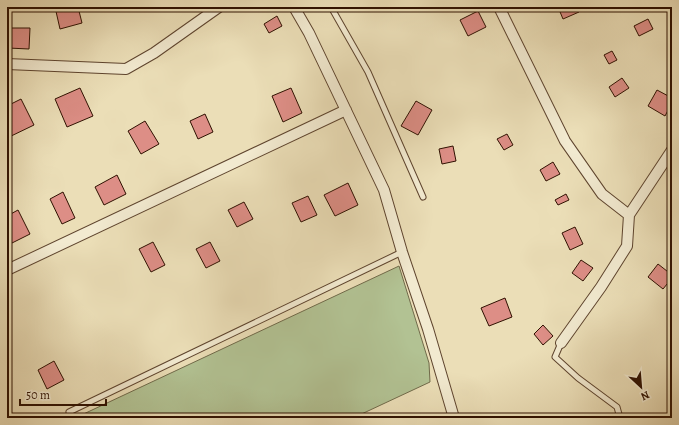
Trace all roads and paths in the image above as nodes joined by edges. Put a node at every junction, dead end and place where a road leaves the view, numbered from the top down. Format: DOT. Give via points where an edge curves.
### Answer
graph roads {
  1 [pos="219,7"];
  2 [pos="294,7"];
  3 [pos="331,7"];
  4 [pos="499,7"];
  5 [pos="7,64"];
  6 [pos="346,110"];
  7 [pos="672,150"];
  8 [pos="423,197"];
  9 [pos="629,215"];
  10 [pos="402,252"];
  11 [pos="7,270"];
  12 [pos="561,344"];
  13 [pos="69,412"];
  14 [pos="454,418"];
  15 [pos="620,418"];
  1 -- 5 [label="street" via="154,53 126,69"];
  2 -- 6 [label="street"];
  3 -- 8 [label="lane" via="368,72"];
  4 -- 9 [label="street" via="565,141 602,194"];
  6 -- 10 [label="street" via="384,190"];
  6 -- 11 [label="street"];
  7 -- 9 [label="street"];
  9 -- 12 [label="street" via="627,246"];
  10 -- 13 [label="lane"];
  10 -- 14 [label="street"];
  12 -- 15 [label="lane" via="555,357 617,407"];
}
